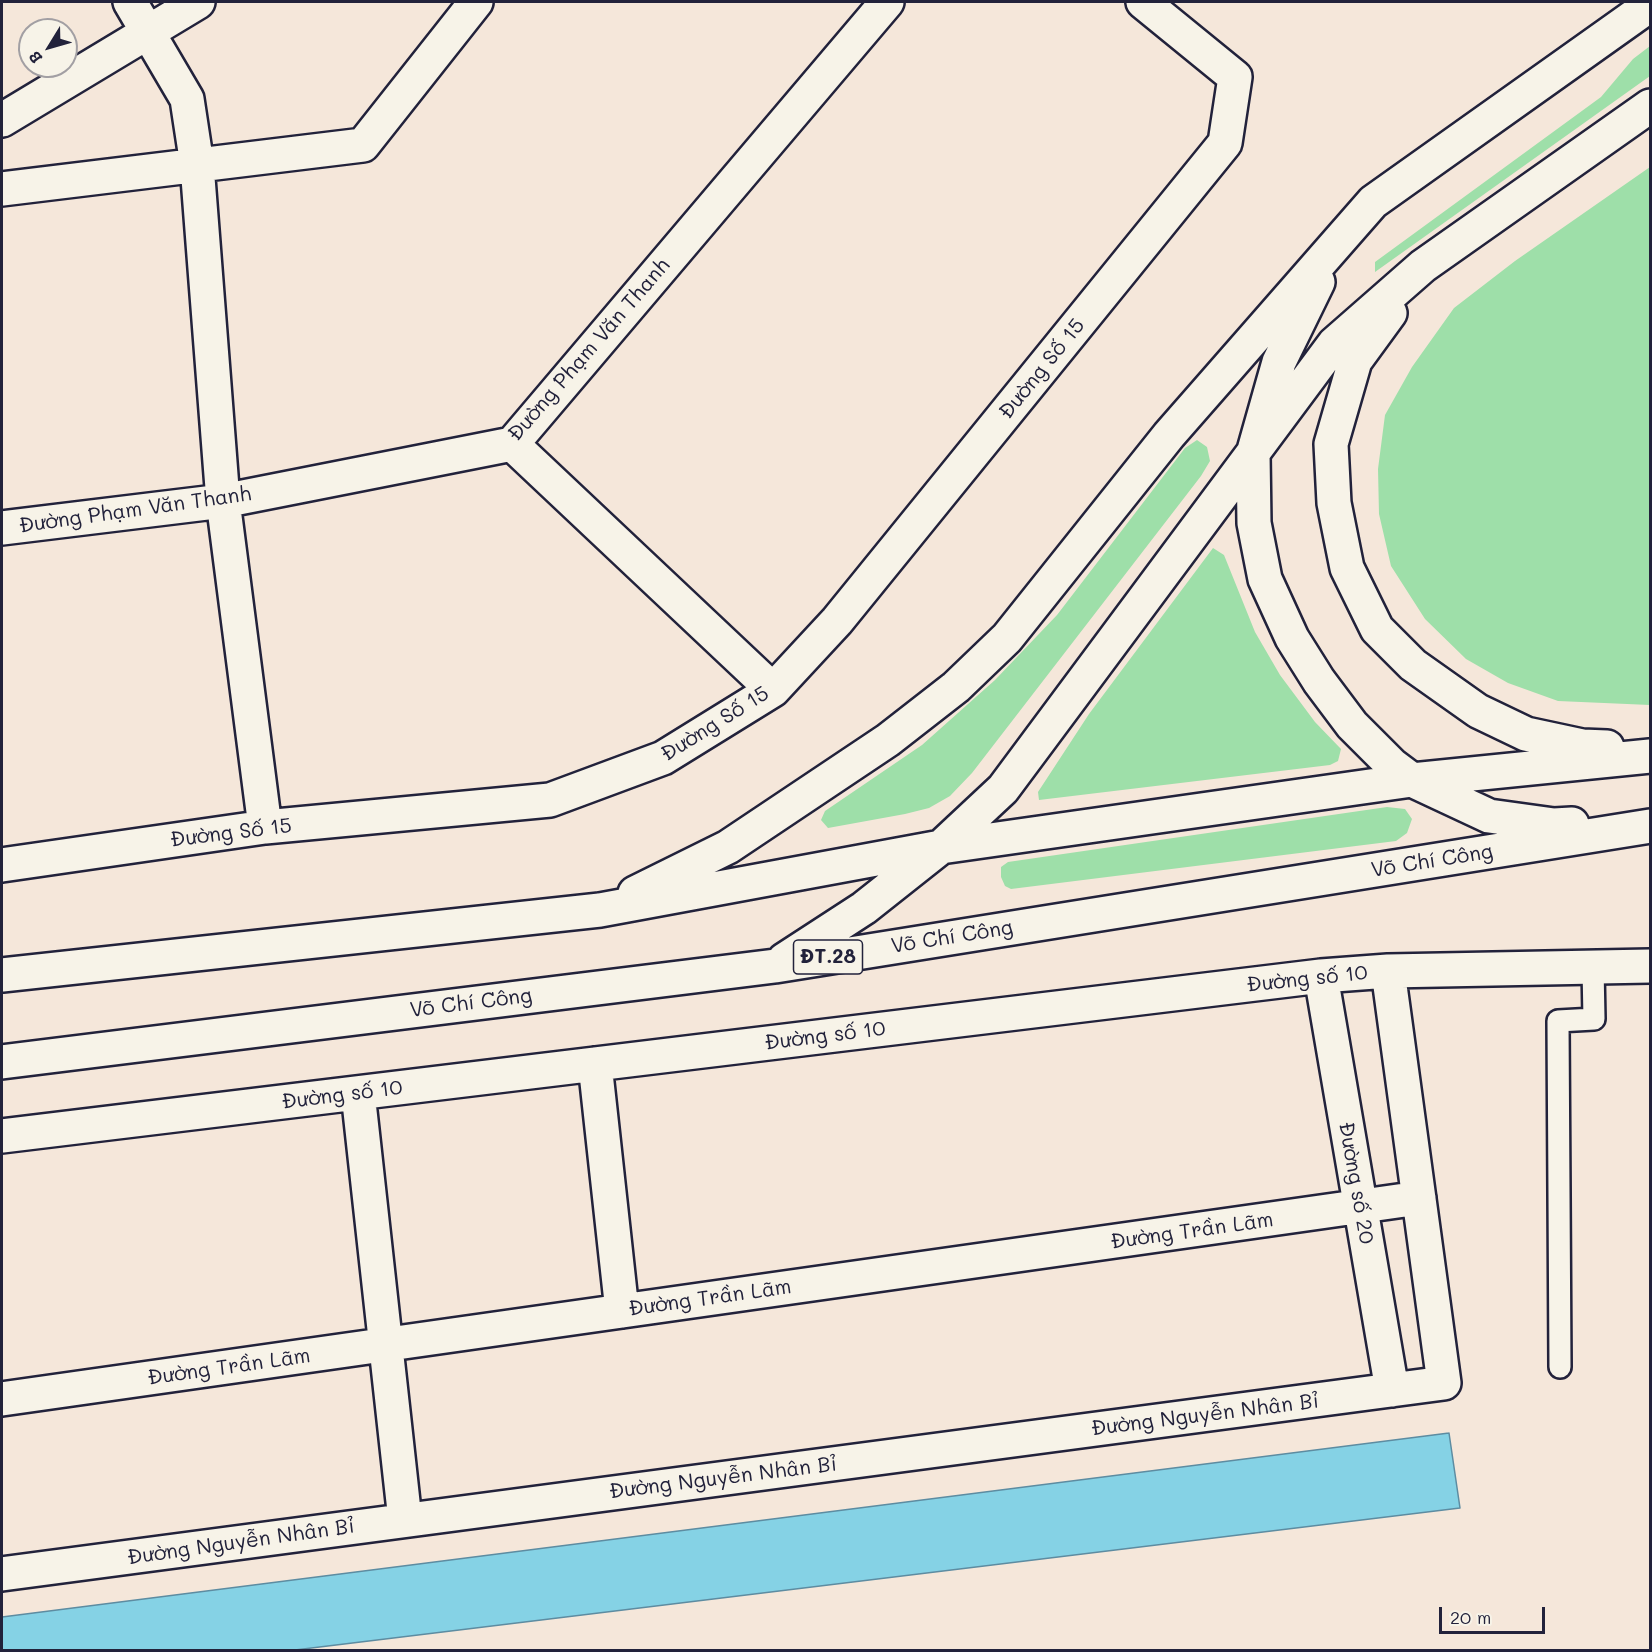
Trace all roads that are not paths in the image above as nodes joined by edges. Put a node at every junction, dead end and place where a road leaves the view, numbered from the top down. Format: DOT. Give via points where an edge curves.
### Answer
graph roads {
  1 [pos="130,2"];
  2 [pos="198,2"];
  3 [pos="476,2"];
  4 [pos="887,2"];
  5 [pos="1143,2"];
  6 [pos="1650,5"];
  7 [pos="147,32"];
  8 [pos="1650,106"];
  9 [pos="2,120"];
  10 [pos="197,165"];
  11 [pos="2,189"];
  12 [pos="1374,202"];
  13 [pos="1423,266"];
  14 [pos="512,444"];
  15 [pos="1253,454"];
  16 [pos="223,501"];
  17 [pos="2,528"];
  18 [pos="773,690"];
  19 [pos="1650,748"];
  20 [pos="1650,756"];
  21 [pos="1413,780"];
  22 [pos="1650,820"];
  23 [pos="1650,826"];
  24 [pos="265,827"];
  25 [pos="940,848"];
  26 [pos="2,865"];
  27 [pos="600,910"];
  28 [pos="775,966"];
  29 [pos="1650,966"];
  30 [pos="1593,967"];
  31 [pos="1388,971"];
  32 [pos="2,975"];
  33 [pos="1321,976"];
  34 [pos="2,1062"];
  35 [pos="595,1064"];
  36 [pos="358,1093"];
  37 [pos="2,1136"];
  38 [pos="1419,1198"];
  39 [pos="1360,1207"];
  40 [pos="622,1311"];
  41 [pos="386,1344"];
  42 [pos="1560,1367"];
  43 [pos="1392,1390"];
  44 [pos="2,1399"];
  45 [pos="405,1520"];
  46 [pos="2,1574"];
  1 -- 7 [label="street"];
  2 -- 7 [label="street"];
  3 -- 10 [label="street" via="363,145"];
  4 -- 14 [label="street, Đường Phạm Văn Thanh"];
  5 -- 18 [label="street, Đường Số 15" via="1235,77 1225,143 837,621"];
  6 -- 12 [label="street"];
  7 -- 9 [label="street"];
  7 -- 10 [label="street" via="187,99"];
  8 -- 13 [label="street"];
  10 -- 11 [label="street"];
  10 -- 16 [label="street"];
  12 -- 15 [label="street" via="1326,265 1279,362"];
  12 -- 27 [label="street" via="1169,435 1007,638 956,687 888,740 728,846"];
  13 -- 15 [label="street" via="1334,344"];
  13 -- 19 [label="street" via="1355,361 1331,444 1334,503 1347,568 1377,629 1413,665 1478,711 1526,734 1582,746"];
  14 -- 16 [label="street, Đường Phạm Văn Thanh"];
  14 -- 18 [label="street"];
  15 -- 21 [label="street" via="1254,523 1265,579 1292,638 1352,725"];
  15 -- 25 [label="street" via="1003,789"];
  16 -- 17 [label="street, Đường Phạm Văn Thanh"];
  16 -- 24 [label="street"];
  18 -- 24 [label="street, Đường Số 15" via="663,758 550,800"];
  20 -- 21 [label="street"];
  21 -- 22 [label="street" via="1489,816 1554,825"];
  21 -- 25 [label="street"];
  23 -- 28 [label="street, Võ Chí Công / ĐT.28"];
  24 -- 26 [label="street, Đường Số 15"];
  25 -- 27 [label="street"];
  25 -- 28 [label="street" via="864,908"];
  27 -- 32 [label="street"];
  28 -- 34 [label="street, Võ Chí Công / ĐT.28"];
  29 -- 30 [label="street, Đường số 10"];
  30 -- 31 [label="street, Đường số 10"];
  30 -- 42 [label="lane" via="1594,1019 1558,1021"];
  31 -- 33 [label="street, Đường số 10"];
  31 -- 38 [label="street"];
  33 -- 35 [label="street, Đường số 10"];
  33 -- 39 [label="street, Đường số 20"];
  35 -- 36 [label="street, Đường số 10"];
  35 -- 40 [label="street"];
  36 -- 37 [label="street, Đường số 10"];
  36 -- 41 [label="street"];
  38 -- 39 [label="street, Đường Trần Lãm"];
  38 -- 43 [label="street, Đường Nguyễn Nhân Bỉ" via="1444,1383"];
  39 -- 40 [label="street, Đường Trần Lãm"];
  39 -- 43 [label="street, Đường số 20"];
  40 -- 41 [label="street, Đường Trần Lãm"];
  41 -- 44 [label="street, Đường Trần Lãm"];
  41 -- 45 [label="street"];
  43 -- 45 [label="street, Đường Nguyễn Nhân Bỉ"];
  45 -- 46 [label="street, Đường Nguyễn Nhân Bỉ"];
}
